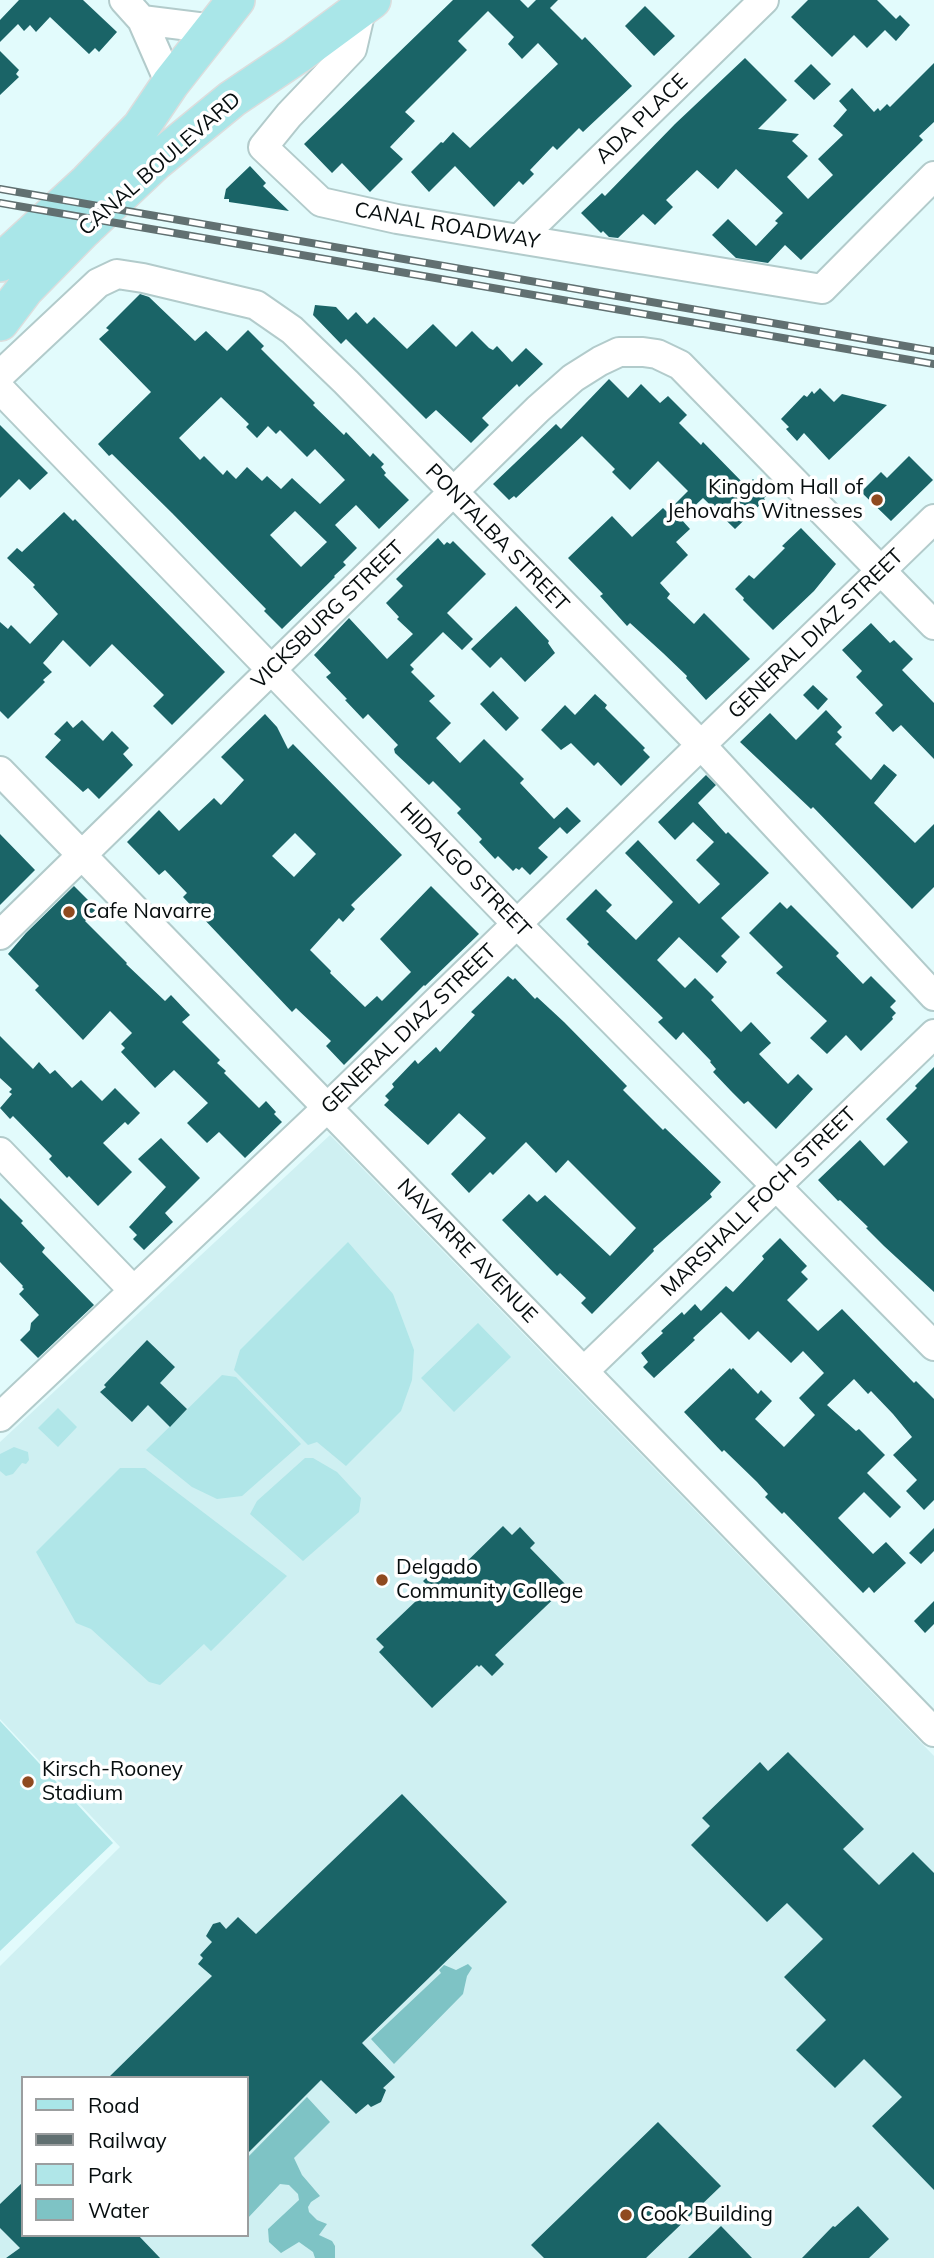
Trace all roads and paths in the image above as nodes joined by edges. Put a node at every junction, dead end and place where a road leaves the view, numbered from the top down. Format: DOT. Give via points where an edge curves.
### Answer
graph roads {
  1 [pos="236,0"];
  2 [pos="764,0"];
  3 [pos="366,5"];
  4 [pos="133,10"];
  5 [pos="214,29"];
  6 [pos="170,84"];
  7 [pos="934,177"];
  8 [pos="519,239"];
  9 [pos="0,263"];
  10 [pos="0,322"];
  11 [pos="0,375"];
  12 [pos="0,389"];
  13 [pos="453,492"];
  14 [pos="934,519"];
  15 [pos="881,571"];
  16 [pos="934,625"];
  17 [pos="271,670"];
  18 [pos="701,745"];
  19 [pos="0,771"];
  20 [pos="82,855"];
  21 [pos="517,924"];
  22 [pos="0,934"];
  23 [pos="934,996"];
  24 [pos="934,1034"];
  25 [pos="328,1107"];
  26 [pos="0,1152"];
  27 [pos="776,1185"];
  28 [pos="133,1290"];
  29 [pos="934,1346"];
  30 [pos="584,1371"];
  31 [pos="0,1417"];
  32 [pos="934,1732"];
  1 -- 5 [label="main road, CANAL BOULEVARD"];
  2 -- 8 [label="street, ADA PLACE"];
  3 -- 8 [label="street, CANAL ROADWAY" via="352,49 263,147 321,202"];
  3 -- 10 [label="main road, CANAL BOULEVARD" via="232,99 155,162 25,289"];
  4 -- 5 [label="street"];
  4 -- 6 [label="street"];
  5 -- 6 [label="main road, CANAL BOULEVARD"];
  6 -- 9 [label="main road, CANAL BOULEVARD" via="141,127"];
  7 -- 8 [label="street, CANAL ROADWAY" via="822,289"];
  11 -- 13 [label="street, PONTALBA STREET" via="97,283 117,274 256,305 292,330"];
  12 -- 17 [label="street, HIDALGO STREET"];
  13 -- 15 [label="street, VICKSBURG STREET" via="573,379 619,352 643,352 680,365"];
  13 -- 17 [label="street, VICKSBURG STREET"];
  13 -- 18 [label="street, PONTALBA STREET"];
  14 -- 15 [label="street, GENERAL DIAZ STREET"];
  15 -- 16 [label="street"];
  15 -- 18 [label="street, GENERAL DIAZ STREET"];
  17 -- 20 [label="street, VICKSBURG STREET"];
  17 -- 21 [label="street, HIDALGO STREET"];
  18 -- 21 [label="street, GENERAL DIAZ STREET"];
  18 -- 23 [label="street, PONTALBA STREET"];
  19 -- 20 [label="street, NAVARRE AVENUE"];
  20 -- 22 [label="street, VICKSBURG STREET"];
  20 -- 25 [label="street, NAVARRE AVENUE"];
  21 -- 25 [label="street, GENERAL DIAZ STREET"];
  21 -- 27 [label="street, HIDALGO STREET"];
  24 -- 27 [label="street, MARSHALL FOCH STREET"];
  25 -- 28 [label="street, GENERAL DIAZ STREET"];
  25 -- 30 [label="street, NAVARRE AVENUE"];
  26 -- 28 [label="street"];
  27 -- 29 [label="street, HIDALGO STREET"];
  27 -- 30 [label="street, MARSHALL FOCH STREET"];
  28 -- 31 [label="street, GENERAL DIAZ STREET"];
  30 -- 32 [label="street, NAVARRE AVENUE"];
}
